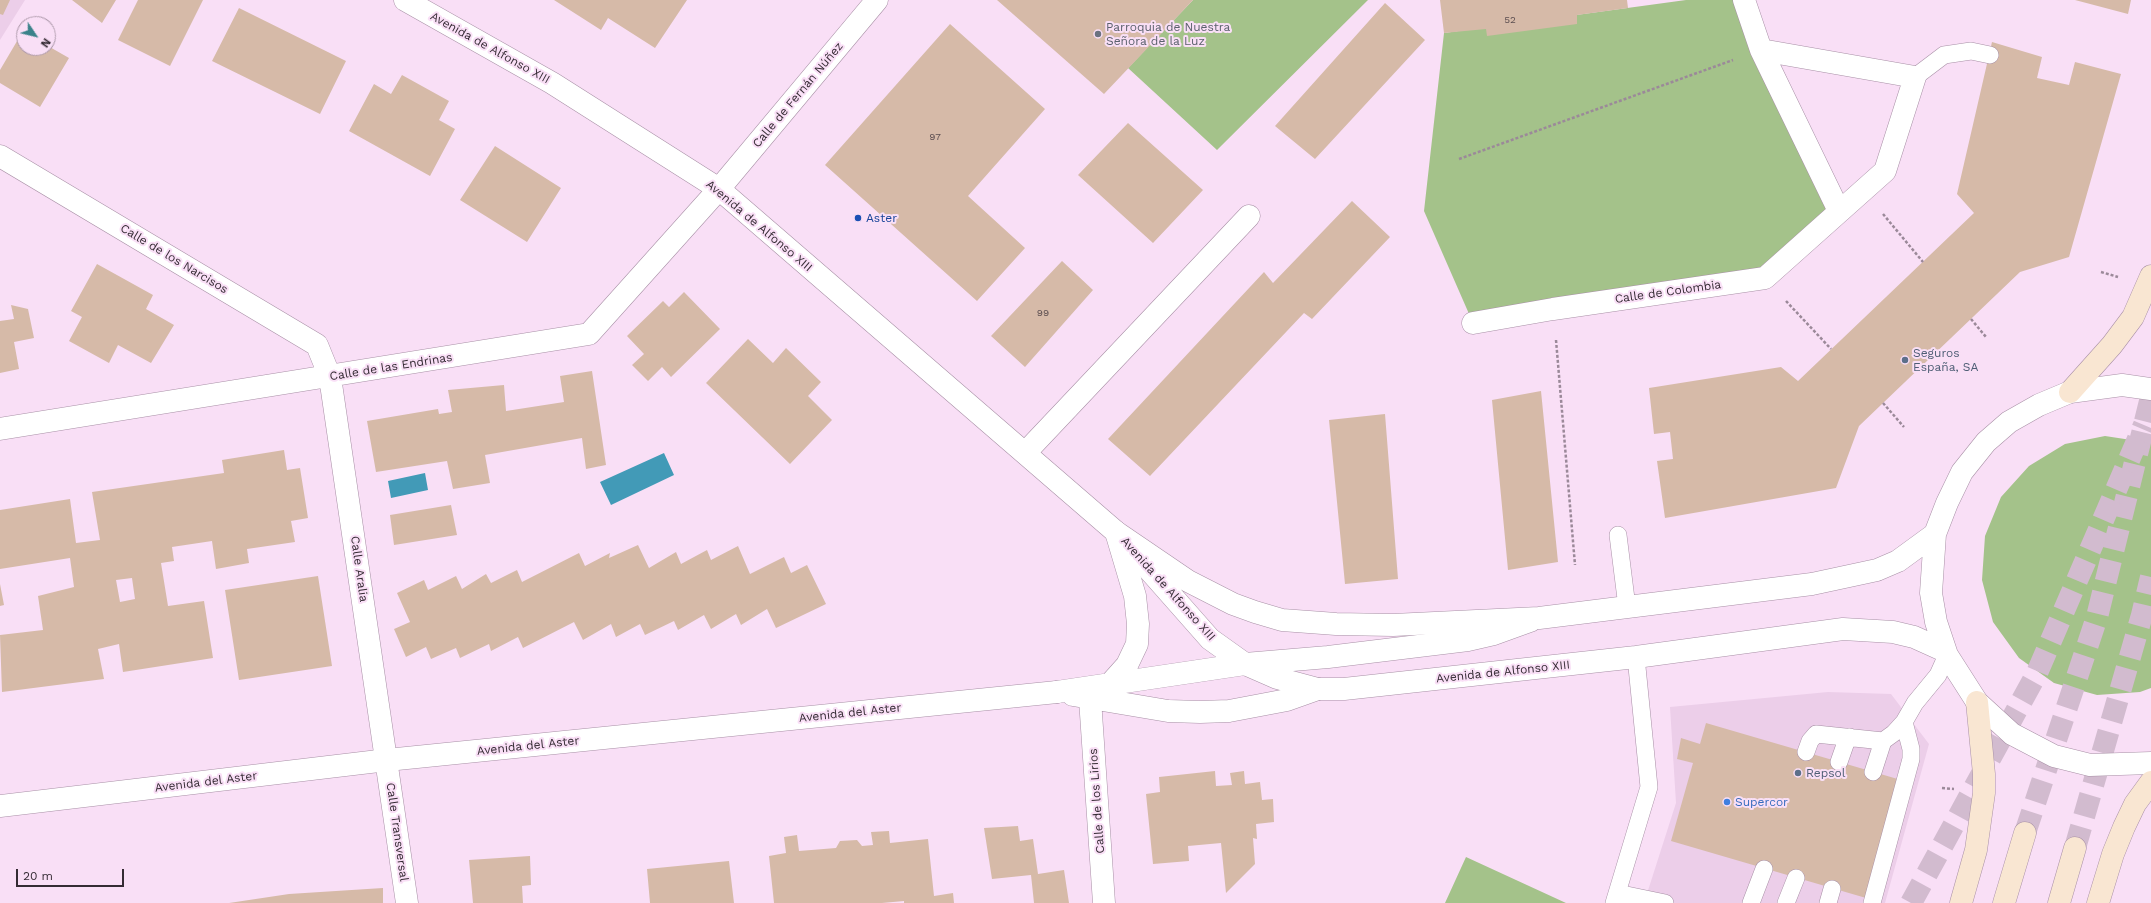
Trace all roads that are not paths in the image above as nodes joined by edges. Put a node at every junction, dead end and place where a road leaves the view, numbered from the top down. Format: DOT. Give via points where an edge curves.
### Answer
graph roads {
  1 [pos="405,0"];
  2 [pos="877,0"];
  3 [pos="1744,0"];
  4 [pos="1761,50"];
  5 [pos="1990,55"];
  6 [pos="1915,77"];
  7 [pos="0,156"];
  8 [pos="719,190"];
  9 [pos="1838,211"];
  10 [pos="1249,216"];
  11 [pos="2151,276"];
  12 [pos="1473,323"];
  13 [pos="330,377"];
  14 [pos="2151,389"];
  15 [pos="2070,392"];
  16 [pos="0,429"];
  17 [pos="1026,452"];
  18 [pos="1116,532"];
  19 [pos="1935,534"];
  20 [pos="1618,535"];
  21 [pos="1627,607"];
  22 [pos="1539,618"];
  23 [pos="1946,653"];
  24 [pos="1636,657"];
  25 [pos="1244,664"];
  26 [pos="1110,684"];
  27 [pos="1318,689"];
  28 [pos="1056,692"];
  29 [pos="1090,699"];
  30 [pos="1977,702"];
  31 [pos="1904,722"];
  32 [pos="1850,737"];
  33 [pos="1882,741"];
  34 [pos="1806,752"];
  35 [pos="387,760"];
  36 [pos="1839,762"];
  37 [pos="2151,763"];
  38 [pos="1873,772"];
  39 [pos="2151,782"];
  40 [pos="0,806"];
  41 [pos="2025,833"];
  42 [pos="2075,848"];
  43 [pos="1764,869"];
  44 [pos="1796,878"];
  45 [pos="1616,898"];
  46 [pos="407,903"];
  47 [pos="1104,903"];
  48 [pos="1665,903"];
  49 [pos="1751,903"];
  50 [pos="1786,903"];
  51 [pos="1872,903"];
  52 [pos="1960,903"];
  53 [pos="2004,903"];
  54 [pos="2059,903"];
  55 [pos="2098,903"];
  1 -- 8 [label="street, Avenida de Alfonso XIII" via="552,82"];
  2 -- 8 [label="street, Calle de Fernán Núñez"];
  3 -- 4 [label="street"];
  4 -- 6 [label="street"];
  4 -- 9 [label="street"];
  5 -- 6 [label="lane" via="1971,51 1944,55"];
  6 -- 9 [label="street" via="1884,172"];
  7 -- 13 [label="street, Calle de los Narcisos" via="317,345"];
  8 -- 13 [label="street, Calle de las Endrinas" via="589,334"];
  8 -- 17 [label="street, Avenida de Alfonso XIII"];
  9 -- 12 [label="street, Calle de Colombia" via="1765,278"];
  10 -- 17 [label="street"];
  11 -- 15 [label="main road" via="2133,317"];
  13 -- 16 [label="street, Calle de las Endrinas"];
  13 -- 35 [label="street, Calle Aralia"];
  14 -- 15 [label="street" via="2122,385"];
  15 -- 19 [label="street" via="2009,422 1986,442 1962,472"];
  17 -- 18 [label="street, Avenida de Alfonso XIII"];
  18 -- 22 [label="street, Avenida de Alfonso XIII" via="1188,581 1233,604 1282,620 1393,625"];
  18 -- 25 [label="street, Avenida de Alfonso XIII" via="1210,639"];
  18 -- 26 [label="street" via="1135,596 1138,624 1136,644 1130,658"];
  19 -- 21 [label="street, Avenida de Alfonso XIII" via="1898,561 1864,573 1812,584"];
  19 -- 23 [label="street" via="1931,593 1936,622"];
  20 -- 21 [label="lane"];
  21 -- 22 [label="street, Avenida de Alfonso XIII"];
  22 -- 25 [label="street" via="1468,640"];
  23 -- 24 [label="street, Avenida de Alfonso XIII" via="1914,637 1893,632 1843,629"];
  23 -- 30 [label="street"];
  23 -- 31 [label="lane" via="1938,675 1915,702"];
  24 -- 27 [label="street, Avenida de Alfonso XIII" via="1344,689"];
  24 -- 45 [label="lane" via="1649,787"];
  25 -- 26 [label="street"];
  25 -- 27 [label="street, Avenida de Alfonso XIII" via="1277,678"];
  26 -- 28 [label="street"];
  27 -- 29 [label="street" via="1287,700 1229,711 1168,711"];
  28 -- 29 [label="street"];
  28 -- 35 [label="street, Avenida del Aster"];
  29 -- 47 [label="street, Calle de los Lirios"];
  30 -- 37 [label="street" via="2012,734 2054,756 2090,765"];
  30 -- 52 [label="main road" via="1984,793 1976,850"];
  31 -- 33 [label="lane"];
  31 -- 51 [label="lane" via="1911,759"];
  32 -- 33 [label="lane"];
  32 -- 34 [label="lane" via="1816,734 1810,740"];
  32 -- 36 [label="lane"];
  33 -- 38 [label="lane"];
  35 -- 40 [label="street, Avenida del Aster"];
  35 -- 46 [label="street, Calle Transversal"];
  39 -- 55 [label="main road" via="2135,804 2124,827"];
  41 -- 53 [label="main road"];
  42 -- 54 [label="main road"];
  43 -- 49 [label="lane"];
  44 -- 50 [label="lane"];
  45 -- 48 [label="lane"];
}
